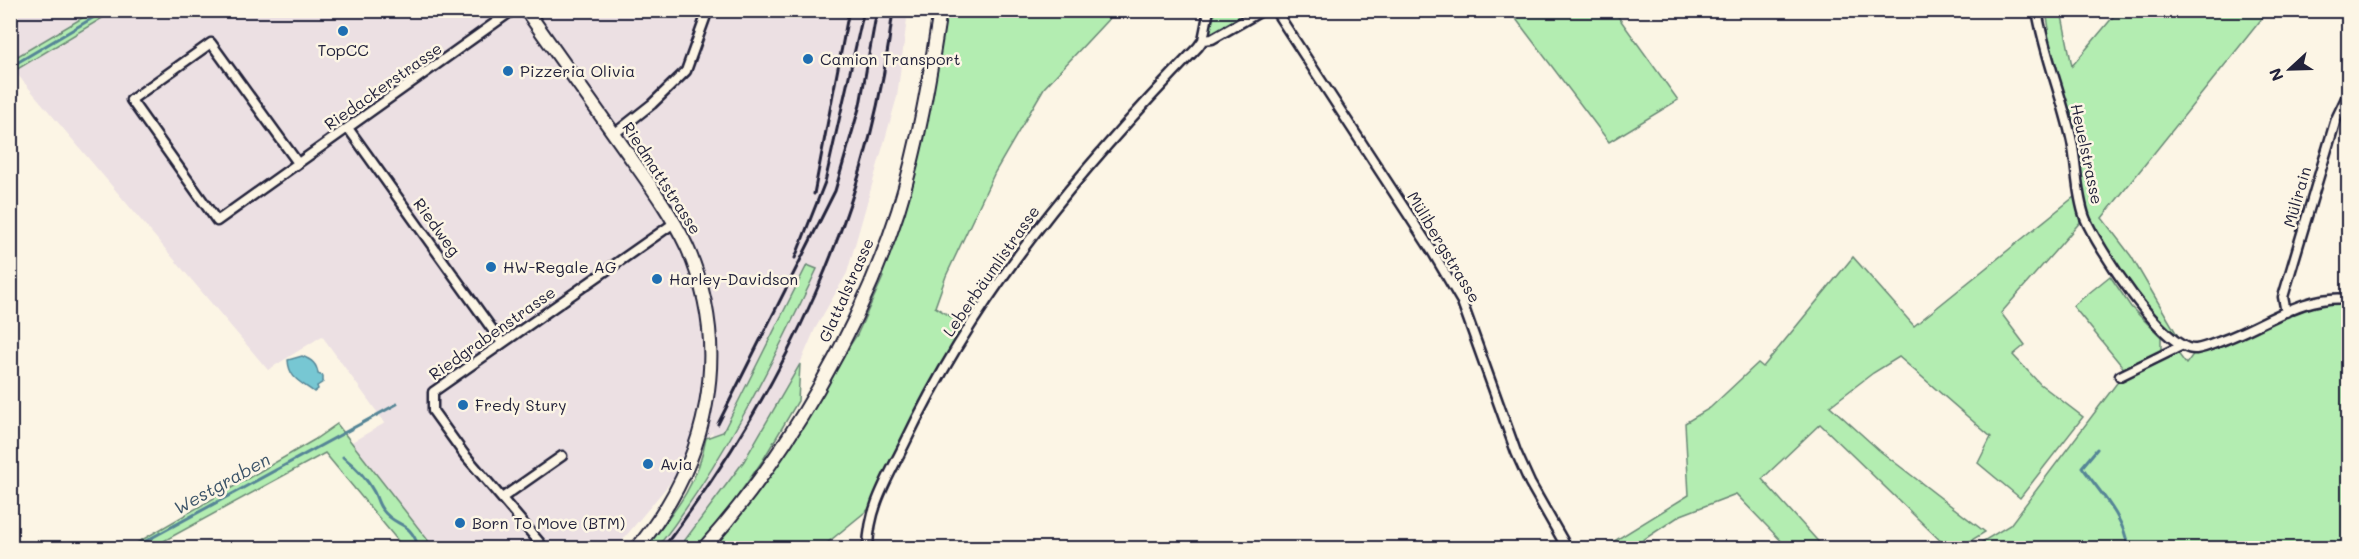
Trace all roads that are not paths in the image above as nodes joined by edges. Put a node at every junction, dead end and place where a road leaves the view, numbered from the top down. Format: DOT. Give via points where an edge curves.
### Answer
graph roads {
  1 [pos="513,10"];
  2 [pos="526,10"];
  3 [pos="708,10"];
  4 [pos="940,10"];
  5 [pos="1209,10"];
  6 [pos="1263,10"];
  7 [pos="1275,10"];
  8 [pos="2037,10"];
  9 [pos="1203,40"];
  10 [pos="2349,94"];
  11 [pos="348,128"];
  12 [pos="614,134"];
  13 [pos="298,163"];
  14 [pos="674,223"];
  15 [pos="2349,298"];
  16 [pos="2286,312"];
  17 [pos="502,344"];
  18 [pos="2181,346"];
  19 [pos="2120,376"];
  20 [pos="562,456"];
  21 [pos="502,498"];
  22 [pos="540,543"];
  23 [pos="637,549"];
  24 [pos="704,549"];
  25 [pos="868,549"];
  26 [pos="1567,549"];
  1 -- 11 [label="street, Riedackerstrasse"];
  2 -- 12 [label="main road, Riedmattstrasse"];
  3 -- 12 [label="street" via="686,71"];
  4 -- 24 [label="main road, Glattalstrasse" via="916,139 898,210 873,279 793,429"];
  5 -- 9 [label="street"];
  6 -- 9 [label="street" via="1212,39"];
  7 -- 26 [label="street, Mülibergstrasse" via="1462,302 1516,452"];
  8 -- 18 [label="street, Heuelstrasse" via="2072,143 2086,219 2127,289 2171,340"];
  9 -- 25 [label="street, Leberbäumlistrasse" via="1120,129 1022,246 943,366 871,514"];
  10 -- 16 [label="street, Mülirain" via="2336,119 2283,297"];
  11 -- 13 [label="street, Riedackerstrasse"];
  11 -- 17 [label="street, Riedweg"];
  12 -- 14 [label="main road, Riedmattstrasse"];
  13 -- 13 [label="street, Riedackerstrasse" via="211,43 131,100 217,221"];
  14 -- 17 [label="street, Riedgrabenstrasse"];
  14 -- 23 [label="main road, Riedmattstrasse" via="702,293 710,336 710,387 700,436 687,469"];
  15 -- 16 [label="street" via="2306,302"];
  16 -- 18 [label="street" via="2197,349"];
  17 -- 21 [label="street, Riedgrabenstrasse" via="433,392 432,402 434,411 464,454"];
  18 -- 19 [label="street"];
  20 -- 21 [label="street"];
  21 -- 22 [label="street, Riedgrabenstrasse"];
}
